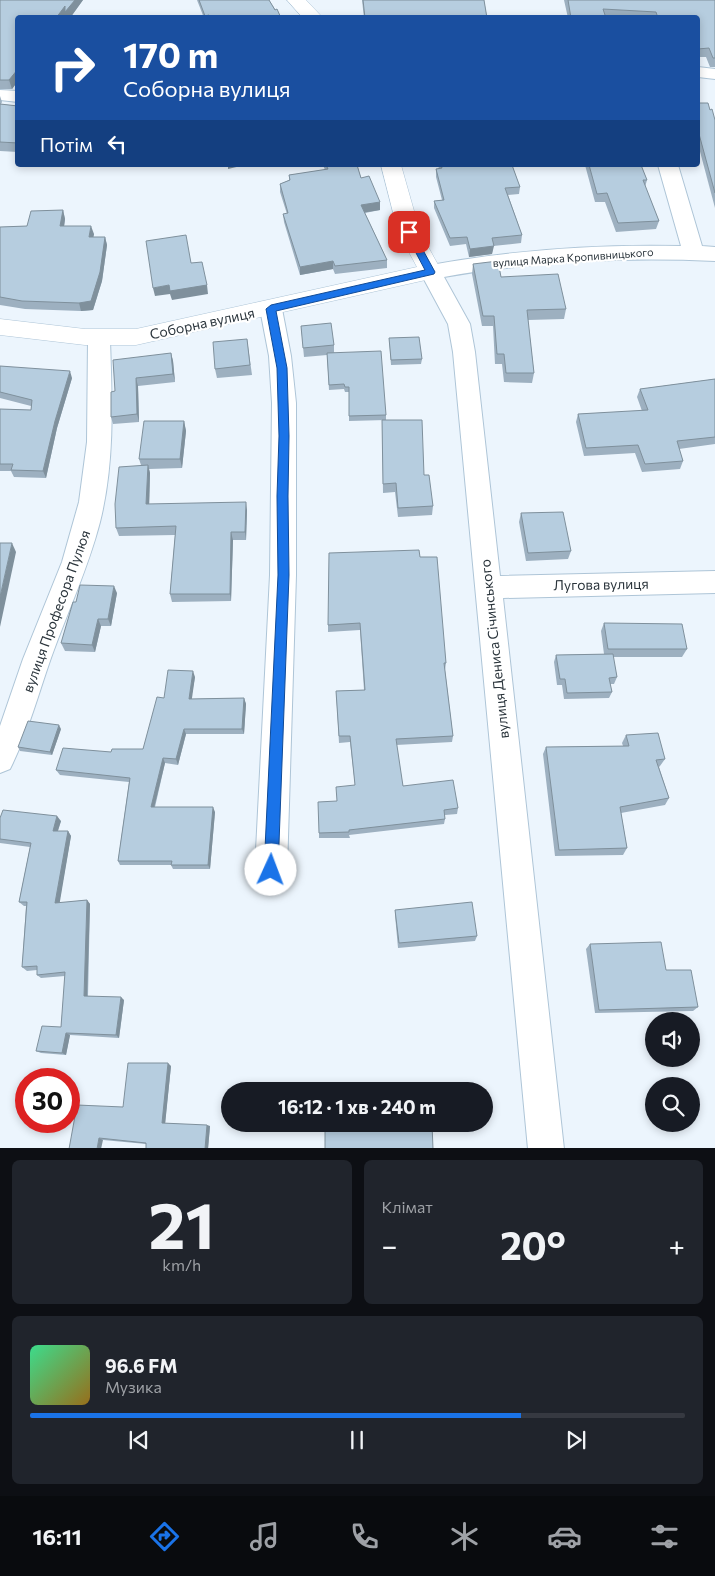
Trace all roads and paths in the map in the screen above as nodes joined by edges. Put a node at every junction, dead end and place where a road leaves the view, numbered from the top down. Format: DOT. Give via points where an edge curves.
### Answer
graph roads {
  1 [pos="296,0"];
  2 [pos="311,15"];
  3 [pos="700,72"];
  4 [pos="715,74"];
  5 [pos="0,95"];
  6 [pos="15,97"];
  7 [pos="392,167"];
  8 [pos="669,167"];
  9 [pos="693,253"];
  10 [pos="715,254"];
  11 [pos="431,272"];
  12 [pos="271,309"];
  13 [pos="0,327"];
  14 [pos="99,340"];
  15 [pos="715,582"];
  16 [pos="488,587"];
  17 [pos="0,759"];
  18 [pos="271,870"];
  19 [pos="546,1148"];
  1 -- 2 [label="street"];
  3 -- 4 [label="street"];
  5 -- 6 [label="street"];
  7 -- 11 [label="street, вулиця Дениса Січинського" via="409,232"];
  8 -- 9 [label="street"];
  9 -- 10 [label="street, вулиця Марка Кропивницького"];
  9 -- 11 [label="street, вулиця Марка Кропивницького" via="643,251 508,260"];
  11 -- 12 [label="street, Соборна вулиця"];
  11 -- 16 [label="street, вулиця Дениса Січинського" via="459,324"];
  12 -- 14 [label="street, Соборна вулиця" via="136,337"];
  12 -- 18 [label="street" via="283,382 284,436 283,575"];
  13 -- 14 [label="street, Соборна вулиця"];
  14 -- 17 [label="street, вулиця Професора Пулюя" via="100,414 92,503 82,543 37,660 18,720"];
  15 -- 16 [label="street, Лугова вулиця"];
  16 -- 19 [label="street, вулиця Дениса Січинського"];
}
